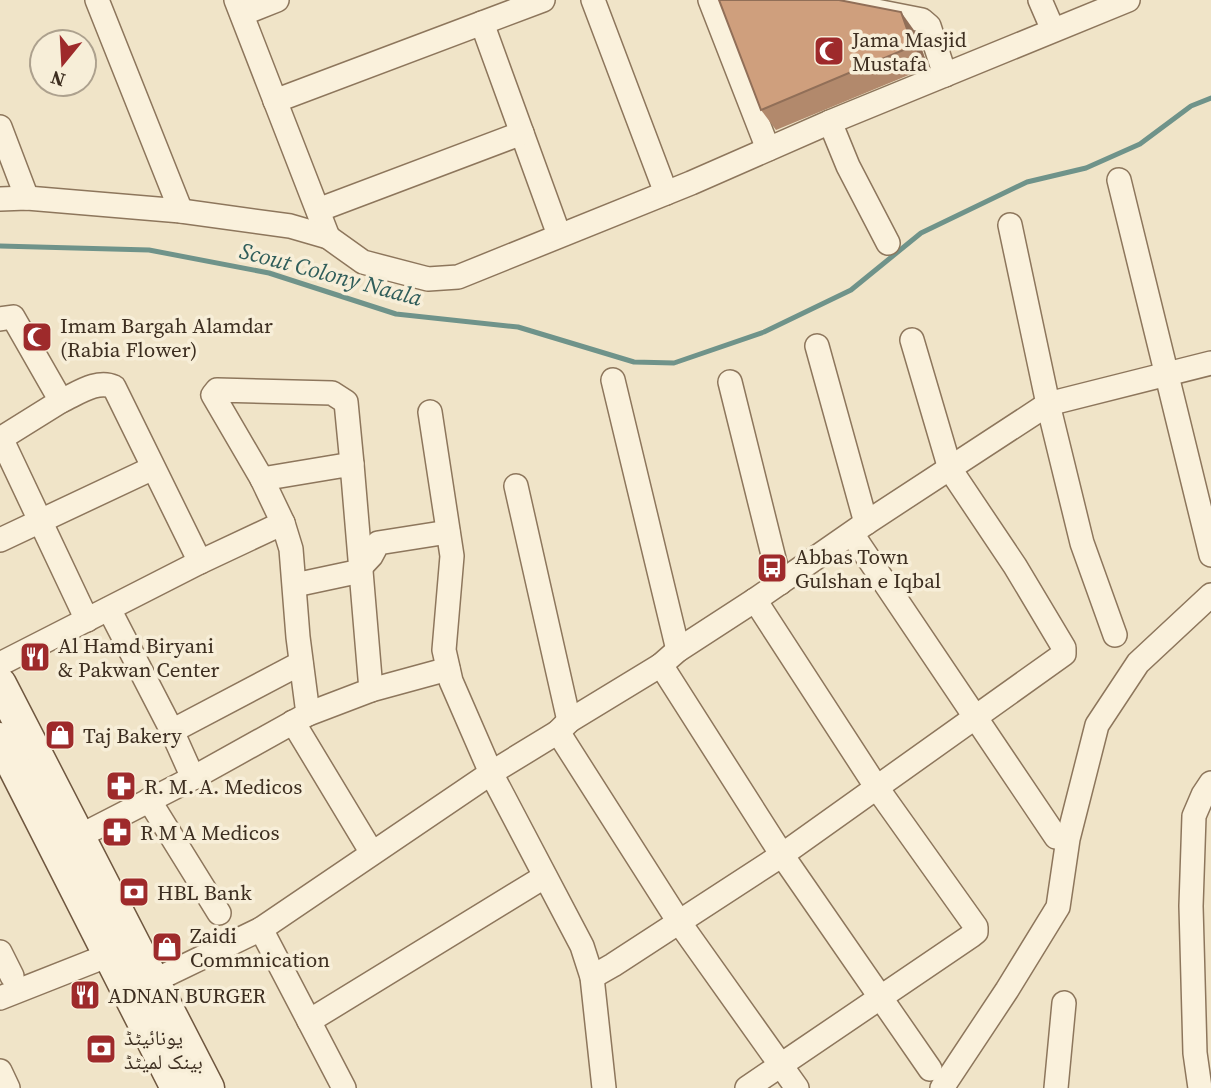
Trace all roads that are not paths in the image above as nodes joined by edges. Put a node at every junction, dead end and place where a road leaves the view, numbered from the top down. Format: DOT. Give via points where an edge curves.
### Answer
graph roads {
  1 [pos="97,0"];
  2 [pos="277,0"];
  3 [pos="543,0"];
  4 [pos="593,0"];
  5 [pos="710,0"];
  6 [pos="820,0"];
  7 [pos="1040,0"];
  8 [pos="1128,0"];
  9 [pos="239,7"];
  10 [pos="896,8"];
  11 [pos="482,23"];
  12 [pos="1053,30"];
  13 [pos="945,75"];
  14 [pos="275,101"];
  15 [pos="830,122"];
  16 [pos="0,127"];
  17 [pos="522,133"];
  18 [pos="768,149"];
  19 [pos="1119,180"];
  20 [pos="666,193"];
  21 [pos="0,198"];
  22 [pos="27,198"];
  23 [pos="318,209"];
  24 [pos="181,211"];
  25 [pos="1010,225"];
  26 [pos="559,236"];
  27 [pos="328,237"];
  28 [pos="888,243"];
  29 [pos="0,319"];
  30 [pos="912,340"];
  31 [pos="817,346"];
  32 [pos="1211,363"];
  33 [pos="1166,376"];
  34 [pos="613,380"];
  35 [pos="730,382"];
  36 [pos="61,401"];
  37 [pos="1048,404"];
  38 [pos="430,412"];
  39 [pos="1,439"];
  40 [pos="352,464"];
  41 [pos="153,468"];
  42 [pos="950,469"];
  43 [pos="262,479"];
  44 [pos="516,486"];
  45 [pos="41,522"];
  46 [pos="283,523"];
  47 [pos="859,529"];
  48 [pos="448,532"];
  49 [pos="0,540"];
  50 [pos="1211,555"];
  51 [pos="200,562"];
  52 [pos="362,566"];
  53 [pos="780,583"];
  54 [pos="295,585"];
  55 [pos="1211,595"];
  56 [pos="755,600"];
  57 [pos="109,609"];
  58 [pos="87,620"];
  59 [pos="1115,635"];
  60 [pos="669,658"];
  61 [pos="301,663"];
  62 [pos="0,664"];
  63 [pos="448,669"];
  64 [pos="0,684"];
  65 [pos="371,690"];
  66 [pos="300,718"];
  67 [pos="976,718"];
  68 [pos="563,727"];
  69 [pos="172,731"];
  70 [pos="0,739"];
  71 [pos="491,773"];
  72 [pos="193,778"];
  73 [pos="1211,783"];
  74 [pos="877,788"];
  75 [pos="149,800"];
  76 [pos="78,837"];
  77 [pos="1056,837"];
  78 [pos="372,853"];
  79 [pos="782,855"];
  80 [pos="544,877"];
  81 [pos="219,913"];
  82 [pos="679,922"];
  83 [pos="261,929"];
  84 [pos="0,952"];
  85 [pos="109,954"];
  86 [pos="12,976"];
  87 [pos="592,976"];
  88 [pos="142,987"];
  89 [pos="0,998"];
  90 [pos="881,998"];
  91 [pos="1064,1003"];
  92 [pos="309,1021"];
  93 [pos="781,1066"];
  94 [pos="0,1071"];
  95 [pos="936,1078"];
  96 [pos="8,1088"];
  97 [pos="177,1088"];
  98 [pos="208,1088"];
  99 [pos="344,1088"];
  100 [pos="604,1088"];
  101 [pos="747,1088"];
  102 [pos="797,1088"];
  103 [pos="1056,1088"];
  104 [pos="1200,1088"];
  1 -- 24 [label="street"];
  2 -- 9 [label="street"];
  3 -- 11 [label="street"];
  4 -- 20 [label="street"];
  5 -- 18 [label="street"];
  6 -- 10 [label="street"];
  7 -- 12 [label="street"];
  8 -- 12 [label="street"];
  9 -- 14 [label="street"];
  10 -- 13 [label="street" via="929,26"];
  11 -- 14 [label="street"];
  11 -- 17 [label="street"];
  12 -- 13 [label="street"];
  13 -- 15 [label="street"];
  14 -- 23 [label="street"];
  15 -- 18 [label="street"];
  15 -- 28 [label="street"];
  16 -- 22 [label="street"];
  17 -- 23 [label="street"];
  17 -- 26 [label="street"];
  18 -- 20 [label="street"];
  19 -- 33 [label="street"];
  20 -- 26 [label="street"];
  21 -- 22 [label="street"];
  22 -- 24 [label="street"];
  23 -- 27 [label="street"];
  24 -- 27 [label="street" via="289,226"];
  25 -- 37 [label="street"];
  26 -- 27 [label="street" via="458,277 428,279 363,262"];
  29 -- 36 [label="street" via="13,317"];
  30 -- 42 [label="street"];
  31 -- 47 [label="street"];
  32 -- 33 [label="street"];
  33 -- 37 [label="street"];
  33 -- 50 [label="street"];
  34 -- 60 [label="street"];
  35 -- 53 [label="street"];
  36 -- 39 [label="street"];
  36 -- 41 [label="street" via="98,385 114,387"];
  37 -- 42 [label="street"];
  37 -- 59 [label="street" via="1082,543"];
  38 -- 48 [label="street"];
  39 -- 45 [label="street"];
  40 -- 43 [label="street"];
  40 -- 43 [label="street" via="346,402 341,397 217,390 214,395"];
  40 -- 52 [label="street"];
  41 -- 45 [label="street"];
  41 -- 51 [label="street"];
  42 -- 47 [label="street"];
  42 -- 67 [label="street" via="1064,648 1061,657"];
  43 -- 46 [label="street"];
  44 -- 68 [label="street"];
  45 -- 49 [label="street"];
  45 -- 58 [label="street"];
  46 -- 51 [label="street"];
  46 -- 54 [label="street"];
  47 -- 53 [label="street"];
  47 -- 67 [label="street"];
  48 -- 52 [label="street" via="378,543"];
  48 -- 63 [label="street" via="452,556 444,650"];
  51 -- 57 [label="street"];
  52 -- 54 [label="street" via="356,572"];
  52 -- 65 [label="street"];
  53 -- 56 [label="street"];
  54 -- 61 [label="street"];
  55 -- 95 [label="street" via="1138,663 1097,725 1068,839 1058,907 1007,990"];
  56 -- 60 [label="street"];
  56 -- 74 [label="street"];
  57 -- 58 [label="street"];
  57 -- 69 [label="street"];
  58 -- 62 [label="street"];
  60 -- 68 [label="street"];
  60 -- 79 [label="street"];
  61 -- 66 [label="street"];
  61 -- 69 [label="street"];
  63 -- 65 [label="street"];
  63 -- 71 [label="street"];
  64 -- 76 [label="main road"];
  65 -- 66 [label="street"];
  66 -- 72 [label="street"];
  66 -- 78 [label="street"];
  67 -- 74 [label="street"];
  67 -- 77 [label="street"];
  68 -- 71 [label="street"];
  68 -- 82 [label="street"];
  69 -- 72 [label="street"];
  70 -- 85 [label="main road"];
  71 -- 78 [label="street"];
  71 -- 80 [label="street"];
  72 -- 75 [label="street"];
  73 -- 104 [label="street" via="1194,816 1191,906"];
  74 -- 79 [label="street"];
  74 -- 90 [label="street" via="976,927 971,936"];
  75 -- 76 [label="street"];
  75 -- 81 [label="street"];
  76 -- 88 [label="main road"];
  78 -- 83 [label="street"];
  79 -- 82 [label="street"];
  79 -- 90 [label="street"];
  80 -- 87 [label="street" via="582,946"];
  80 -- 92 [label="street"];
  82 -- 87 [label="street"];
  82 -- 93 [label="street"];
  83 -- 88 [label="street"];
  83 -- 92 [label="street"];
  84 -- 86 [label="street"];
  85 -- 88 [label="main road"];
  85 -- 89 [label="street"];
  87 -- 100 [label="street"];
  88 -- 97 [label="main road"];
  88 -- 98 [label="main road"];
  90 -- 93 [label="street"];
  90 -- 95 [label="street"];
  91 -- 103 [label="street"];
  92 -- 99 [label="street"];
  93 -- 101 [label="street"];
  93 -- 102 [label="street"];
  94 -- 96 [label="street"];
}
